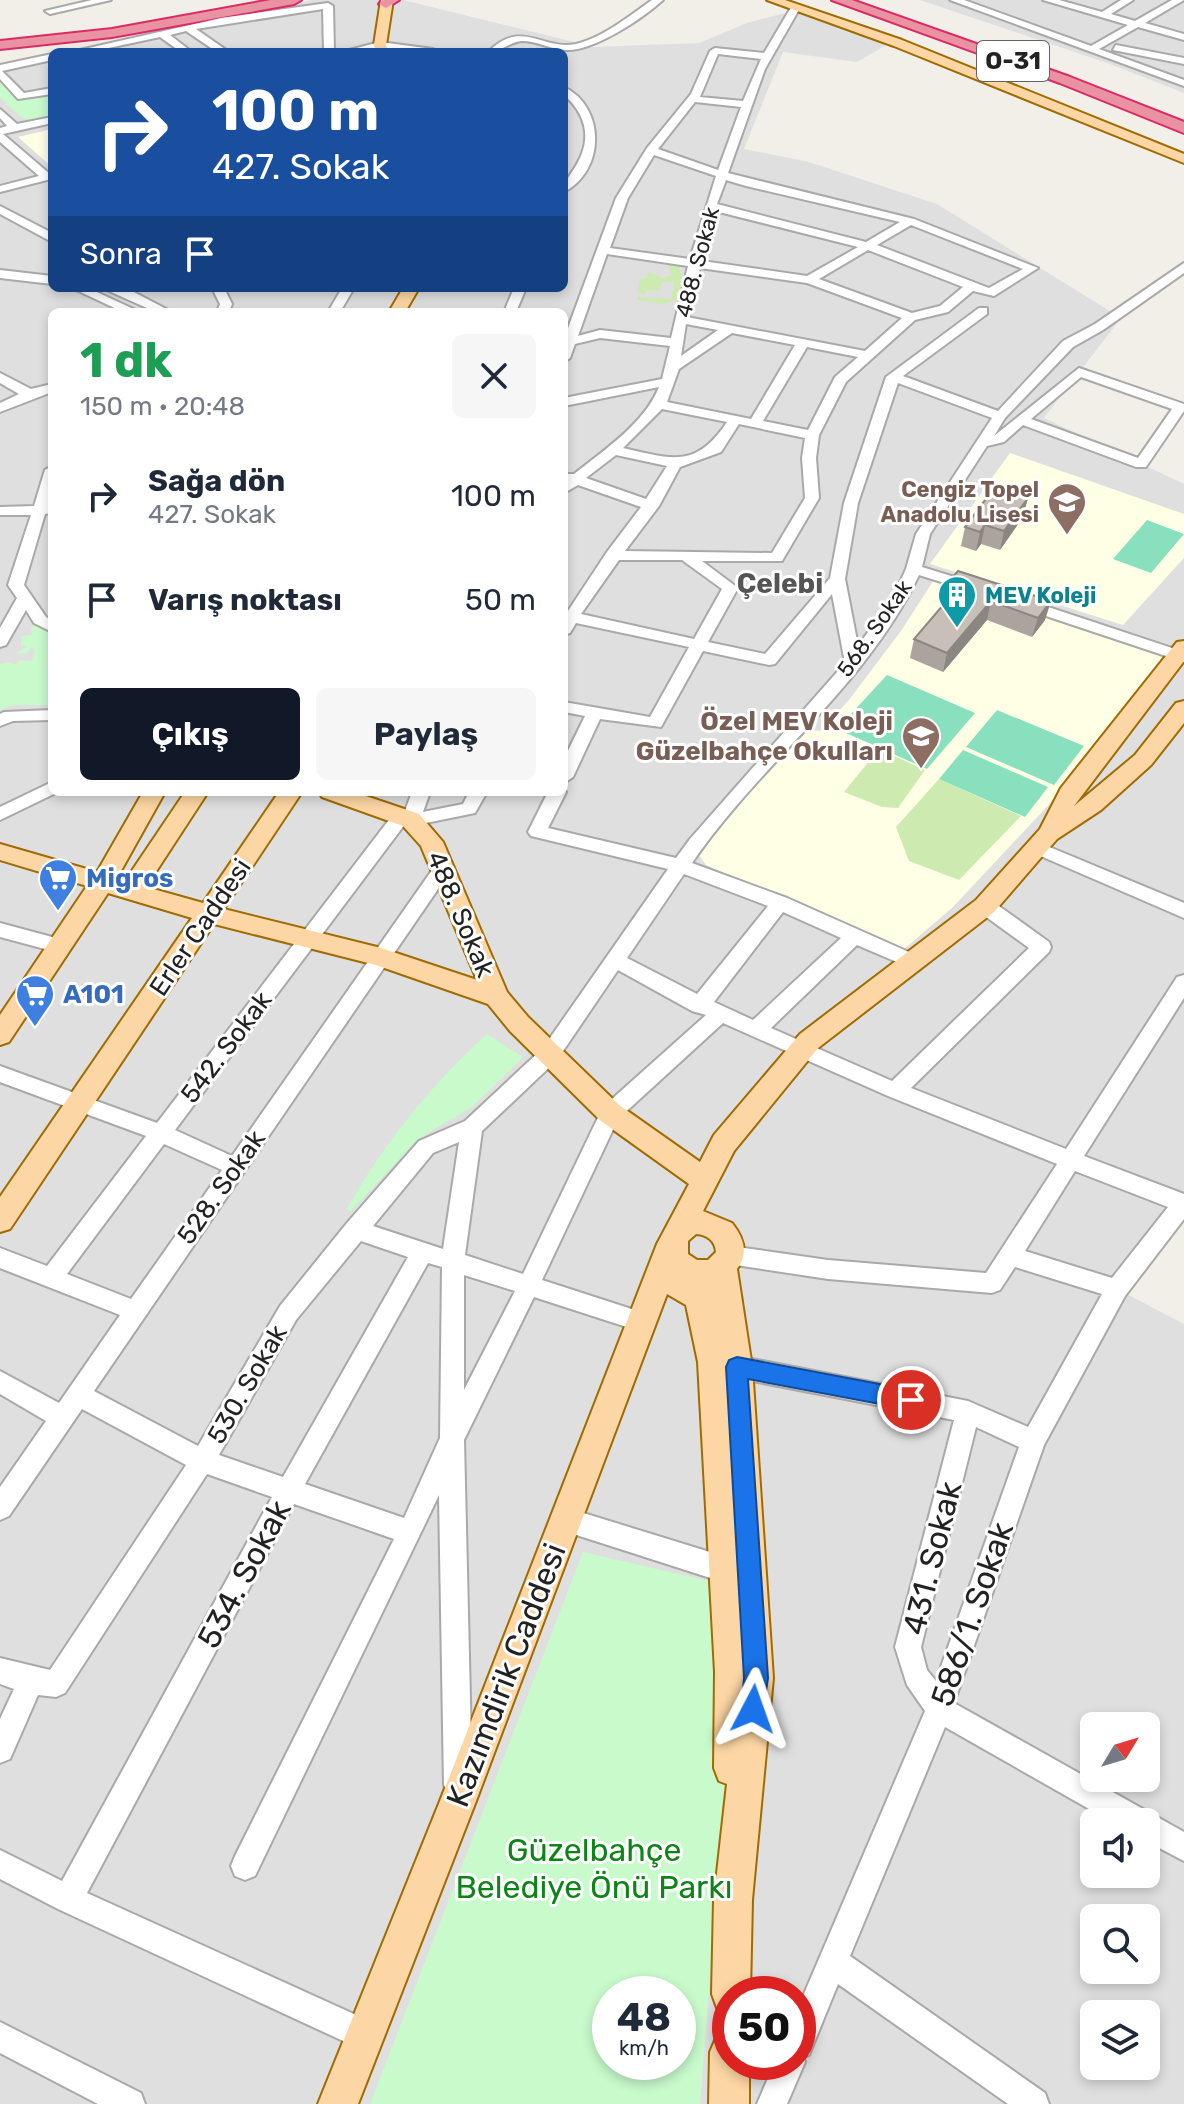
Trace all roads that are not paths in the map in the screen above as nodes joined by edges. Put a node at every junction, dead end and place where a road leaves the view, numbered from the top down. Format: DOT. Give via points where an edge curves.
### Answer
graph roads {
  1 [pos="106,0"];
  2 [pos="254,0"];
  3 [pos="294,0"];
  4 [pos="658,0"];
  5 [pos="773,0"];
  6 [pos="839,0"];
  7 [pos="883,0"];
  8 [pos="955,0"];
  9 [pos="1048,0"];
  10 [pos="1128,0"];
  11 [pos="1152,0"];
  12 [pos="389,1"];
  13 [pos="1175,3"];
  14 [pos="796,6"];
  15 [pos="1184,9"];
  16 [pos="50,11"];
  17 [pos="1103,15"];
  18 [pos="945,20"];
  19 [pos="1137,25"];
  20 [pos="189,29"];
  21 [pos="0,34"];
  22 [pos="162,34"];
  23 [pos="1184,37"];
  24 [pos="128,41"];
  25 [pos="1184,44"];
  26 [pos="0,45"];
  27 [pos="1097,47"];
  28 [pos="95,48"];
  29 [pos="137,48"];
  30 [pos="181,48"];
  31 [pos="218,48"];
  32 [pos="329,48"];
  33 [pos="381,48"];
  34 [pos="498,48"];
  35 [pos="1023,48"];
  36 [pos="1166,56"];
  37 [pos="769,57"];
  38 [pos="48,59"];
  39 [pos="1184,61"];
  40 [pos="2,77"];
  41 [pos="1184,83"];
  42 [pos="48,92"];
  43 [pos="569,98"];
  44 [pos="693,99"];
  45 [pos="748,105"];
  46 [pos="1184,111"];
  47 [pos="0,112"];
  48 [pos="48,121"];
  49 [pos="14,127"];
  50 [pos="1184,128"];
  51 [pos="0,133"];
  52 [pos="651,150"];
  53 [pos="1184,159"];
  54 [pos="723,175"];
  55 [pos="568,184"];
  56 [pos="0,189"];
  57 [pos="711,206"];
  58 [pos="0,209"];
  59 [pos="910,221"];
  60 [pos="48,236"];
  61 [pos="865,245"];
  62 [pos="601,250"];
  63 [pos="696,262"];
  64 [pos="1184,267"];
  65 [pos="0,274"];
  66 [pos="48,280"];
  67 [pos="809,280"];
  68 [pos="971,286"];
  69 [pos="87,292"];
  70 [pos="124,292"];
  71 [pos="125,308"];
  72 [pos="158,308"];
  73 [pos="983,311"];
  74 [pos="911,317"];
  75 [pos="680,319"];
  76 [pos="730,328"];
  77 [pos="568,338"];
  78 [pos="568,342"];
  79 [pos="677,343"];
  80 [pos="803,343"];
  81 [pos="868,355"];
  82 [pos="673,367"];
  83 [pos="0,377"];
  84 [pos="893,377"];
  85 [pos="665,382"];
  86 [pos="48,389"];
  87 [pos="29,394"];
  88 [pos="568,401"];
  89 [pos="659,404"];
  90 [pos="0,408"];
  91 [pos="1000,416"];
  92 [pos="736,419"];
  93 [pos="1021,420"];
  94 [pos="755,423"];
  95 [pos="812,435"];
  96 [pos="982,443"];
  97 [pos="613,450"];
  98 [pos="675,464"];
  99 [pos="571,478"];
  100 [pos="652,506"];
  101 [pos="45,510"];
  102 [pos="0,511"];
  103 [pos="612,555"];
  104 [pos="686,556"];
  105 [pos="914,569"];
  106 [pos="837,579"];
  107 [pos="25,598"];
  108 [pos="568,624"];
  109 [pos="48,625"];
  110 [pos="0,642"];
  111 [pos="699,643"];
  112 [pos="1182,653"];
  113 [pos="853,664"];
  114 [pos="568,708"];
  115 [pos="1184,708"];
  116 [pos="595,713"];
  117 [pos="48,715"];
  118 [pos="0,721"];
  119 [pos="568,767"];
  120 [pos="48,790"];
  121 [pos="152,796"];
  122 [pos="194,796"];
  123 [pos="288,796"];
  124 [pos="342,796"];
  125 [pos="419,796"];
  126 [pos="476,796"];
  127 [pos="555,796"];
  128 [pos="0,814"];
  129 [pos="406,818"];
  130 [pos="1042,840"];
  131 [pos="2,855"];
  132 [pos="682,866"];
  133 [pos="443,868"];
  134 [pos="103,882"];
  135 [pos="131,891"];
  136 [pos="780,903"];
  137 [pos="985,906"];
  138 [pos="1184,911"];
  139 [pos="209,914"];
  140 [pos="0,930"];
  141 [pos="855,936"];
  142 [pos="311,937"];
  143 [pos="60,946"];
  144 [pos="381,957"];
  145 [pos="615,960"];
  146 [pos="913,962"];
  147 [pos="1184,982"];
  148 [pos="497,997"];
  149 [pos="699,1006"];
  150 [pos="719,1015"];
  151 [pos="755,1031"];
  152 [pos="0,1035"];
  153 [pos="801,1052"];
  154 [pos="550,1054"];
  155 [pos="0,1074"];
  156 [pos="896,1090"];
  157 [pos="82,1100"];
  158 [pos="610,1113"];
  159 [pos="472,1127"];
  160 [pos="162,1132"];
  161 [pos="1069,1159"];
  162 [pos="235,1167"];
  163 [pos="704,1180"];
  164 [pos="1184,1204"];
  165 [pos="0,1220"];
  166 [pos="355,1230"];
  167 [pos="675,1237"];
  168 [pos="423,1251"];
  169 [pos="1008,1255"];
  170 [pos="0,1258"];
  171 [pos="453,1259"];
  172 [pos="714,1265"];
  173 [pos="51,1278"];
  174 [pos="657,1280"];
  175 [pos="529,1285"];
  176 [pos="1117,1289"];
  177 [pos="135,1311"];
  178 [pos="639,1321"];
  179 [pos="737,1367"];
  180 [pos="0,1382"];
  181 [pos="80,1396"];
  182 [pos="968,1412"];
  183 [pos="64,1419"];
  184 [pos="451,1440"];
  185 [pos="1033,1441"];
  186 [pos="202,1461"];
  187 [pos="288,1491"];
  188 [pos="0,1508"];
  189 [pos="564,1519"];
  190 [pos="410,1532"];
  191 [pos="726,1570"];
  192 [pos="0,1671"];
  193 [pos="31,1681"];
  194 [pos="939,1709"];
  195 [pos="0,1749"];
  196 [pos="458,1801"];
  197 [pos="1114,1808"];
  198 [pos="1160,1834"];
  199 [pos="1184,1847"];
  200 [pos="0,1864"];
  201 [pos="245,1866"];
  202 [pos="68,1899"];
  203 [pos="733,1900"];
  204 [pos="834,1963"];
  205 [pos="731,1976"];
  206 [pos="816,2004"];
  207 [pos="365,2035"];
  208 [pos="0,2037"];
  209 [pos="729,2080"];
  210 [pos="782,2080"];
  211 [pos="130,2104"];
  212 [pos="338,2104"];
  213 [pos="729,2104"];
  214 [pos="772,2104"];
  215 [pos="1034,2104"];
  1 -- 16 [label="street"];
  2 -- 21 [label="highway" via="120,24"];
  3 -- 26 [label="highway" via="112,33"];
  4 -- 34 [label="street" via="572,48 511,38"];
  5 -- 14 [label="main road"];
  6 -- 50 [label="highway, O-31"];
  7 -- 18 [label="highway, O-31"];
  8 -- 27 [label="street"];
  9 -- 17 [label="street"];
  10 -- 17 [label="street"];
  11 -- 13 [label="street"];
  12 -- 33 [label="main road"];
  13 -- 15 [label="street"];
  13 -- 19 [label="street"];
  14 -- 37 [label="street, 488. Sokak"];
  14 -- 53 [label="main road"];
  17 -- 19 [label="street"];
  19 -- 23 [label="street"];
  19 -- 27 [label="street"];
  20 -- 22 [label="street"];
  20 -- 31 [label="street"];
  20 -- 32 [label="street" via="328,6"];
  22 -- 24 [label="street"];
  22 -- 30 [label="street"];
  24 -- 28 [label="street"];
  24 -- 29 [label="street"];
  25 -- 36 [label="street"];
  27 -- 36 [label="street"];
  27 -- 41 [label="street"];
  35 -- 46 [label="highway, O-31"];
  36 -- 39 [label="street"];
  37 -- 44 [label="street" via="715,51"];
  37 -- 45 [label="street, 488. Sokak"];
  38 -- 40 [label="street"];
  40 -- 42 [label="street" via="22,97"];
  43 -- 55 [label="street" via="589,117 593,138 588,157"];
  44 -- 45 [label="street"];
  44 -- 52 [label="street"];
  45 -- 54 [label="street, 488. Sokak"];
  47 -- 49 [label="street"];
  48 -- 49 [label="street"];
  49 -- 51 [label="street"];
  51 -- 56 [label="street" via="47,177"];
  52 -- 54 [label="street"];
  52 -- 62 [label="street" via="622,198"];
  54 -- 57 [label="street, 488. Sokak"];
  54 -- 59 [label="street"];
  57 -- 61 [label="street"];
  57 -- 63 [label="street, 488. Sokak"];
  58 -- 60 [label="street"];
  59 -- 61 [label="street"];
  59 -- 68 [label="street" via="1032,268 990,293"];
  61 -- 67 [label="street"];
  61 -- 68 [label="street"];
  62 -- 63 [label="street"];
  62 -- 77 [label="street"];
  63 -- 67 [label="street"];
  63 -- 75 [label="street, 488. Sokak"];
  64 -- 91 [label="street, 568. Sokak" via="1068,344"];
  65 -- 66 [label="street"];
  67 -- 74 [label="street"];
  68 -- 74 [label="street" via="944,309"];
  69 -- 71 [label="street"];
  70 -- 72 [label="street"];
  73 -- 84 [label="street"];
  74 -- 81 [label="street"];
  75 -- 76 [label="street"];
  75 -- 79 [label="street, 488. Sokak"];
  76 -- 80 [label="street"];
  76 -- 82 [label="street"];
  78 -- 79 [label="street" via="600,334"];
  79 -- 82 [label="street, 488. Sokak"];
  80 -- 81 [label="street"];
  80 -- 94 [label="street"];
  81 -- 95 [label="street" via="840,380"];
  82 -- 85 [label="street, 488. Sokak"];
  83 -- 87 [label="street"];
  84 -- 91 [label="street"];
  84 -- 106 [label="street" via="851,503"];
  85 -- 88 [label="street"];
  85 -- 89 [label="street, 488. Sokak"];
  86 -- 87 [label="street"];
  87 -- 90 [label="street"];
  89 -- 92 [label="street"];
  89 -- 97 [label="street, 488. Sokak"];
  91 -- 96 [label="street, 568. Sokak"];
  92 -- 94 [label="street"];
  92 -- 98 [label="street" via="716,449"];
  93 -- 93 [label="street" via="1141,464 1180,407 1079,372"];
  93 -- 96 [label="street" via="999,439"];
  94 -- 95 [label="street"];
  95 -- 104 [label="street" via="812,498 777,558"];
  96 -- 105 [label="street, 568. Sokak" via="923,534"];
  97 -- 98 [label="street"];
  97 -- 99 [label="street, 488. Sokak"];
  98 -- 100 [label="street"];
  99 -- 100 [label="street"];
  100 -- 103 [label="street"];
  101 -- 102 [label="street"];
  101 -- 107 [label="street" via="16,585"];
  103 -- 104 [label="street"];
  103 -- 108 [label="street"];
  104 -- 111 [label="street" via="730,588"];
  105 -- 112 [label="street"];
  105 -- 113 [label="street, 568. Sokak"];
  106 -- 111 [label="street" via="769,660"];
  106 -- 113 [label="street"];
  107 -- 109 [label="street"];
  107 -- 110 [label="street"];
  108 -- 111 [label="street"];
  111 -- 116 [label="street" via="655,723"];
  112 -- 130 [label="main road" via="1069,793"];
  113 -- 132 [label="street, 568. Sokak" via="696,843"];
  114 -- 116 [label="street"];
  115 -- 130 [label="main road" via="1143,760"];
  116 -- 119 [label="street"];
  117 -- 118 [label="street"];
  120 -- 128 [label="street"];
  121 -- 134 [label="main road"];
  122 -- 135 [label="main road"];
  123 -- 139 [label="main road, Erler Caddesi"];
  124 -- 129 [label="main road"];
  125 -- 129 [label="street"];
  126 -- 129 [label="street" via="469,809"];
  127 -- 132 [label="street" via="537,832"];
  129 -- 133 [label="main road, 488. Sokak" via="431,842"];
  129 -- 142 [label="street, 542. Sokak"];
  130 -- 137 [label="main road, Kazımdirik Caddesi"];
  130 -- 138 [label="street"];
  131 -- 134 [label="main road"];
  132 -- 136 [label="street"];
  132 -- 145 [label="street, 568. Sokak"];
  133 -- 144 [label="street, 528. Sokak"];
  133 -- 148 [label="main road, 488. Sokak"];
  134 -- 135 [label="main road"];
  134 -- 143 [label="main road"];
  135 -- 139 [label="main road"];
  136 -- 141 [label="street"];
  136 -- 149 [label="street"];
  137 -- 146 [label="main road, Kazımdirik Caddesi"];
  137 -- 156 [label="street" via="1042,947"];
  139 -- 142 [label="main road"];
  139 -- 157 [label="main road, Erler Caddesi"];
  140 -- 143 [label="street"];
  141 -- 146 [label="street"];
  141 -- 151 [label="street"];
  142 -- 144 [label="main road"];
  142 -- 160 [label="street, 542. Sokak"];
  143 -- 152 [label="main road"];
  144 -- 148 [label="main road"];
  144 -- 162 [label="street, 528. Sokak"];
  145 -- 149 [label="street"];
  145 -- 154 [label="street, 568. Sokak"];
  146 -- 153 [label="main road, Kazımdirik Caddesi"];
  147 -- 161 [label="street"];
  148 -- 154 [label="main road"];
  149 -- 150 [label="street"];
  150 -- 151 [label="street"];
  150 -- 158 [label="street"];
  151 -- 153 [label="street"];
  153 -- 156 [label="street"];
  153 -- 163 [label="main road, Kazımdirik Caddesi" via="724,1143"];
  154 -- 158 [label="main road"];
  154 -- 159 [label="street, 530. Sokak"];
  155 -- 157 [label="street"];
  156 -- 161 [label="street"];
  157 -- 160 [label="street"];
  157 -- 165 [label="main road, Erler Caddesi"];
  158 -- 163 [label="main road"];
  158 -- 175 [label="street"];
  159 -- 166 [label="street, 530. Sokak" via="426,1147"];
  159 -- 171 [label="street"];
  160 -- 162 [label="street"];
  160 -- 173 [label="street, 542. Sokak"];
  161 -- 164 [label="street"];
  161 -- 169 [label="street"];
  162 -- 177 [label="street, 528. Sokak"];
  163 -- 167 [label="main road, Kazımdirik Caddesi"];
  163 -- 172 [label="main road"];
  164 -- 176 [label="street, 586/1. Sokak"];
  166 -- 168 [label="street"];
  166 -- 186 [label="street, 530. Sokak" via="288,1313"];
  167 -- 172 [label="main road" via="675,1261"];
  167 -- 172 [label="main road" via="697,1222 707,1223"];
  167 -- 174 [label="main road, Kazımdirik Caddesi"];
  168 -- 171 [label="street"];
  168 -- 187 [label="street, 534. Sokak"];
  169 -- 172 [label="street" via="992,1283"];
  169 -- 176 [label="street"];
  170 -- 173 [label="street"];
  171 -- 175 [label="street"];
  171 -- 184 [label="street"];
  172 -- 174 [label="main road" via="678,1282"];
  172 -- 179 [label="main road"];
  172 -- 191 [label="main road" via="713,1362"];
  173 -- 177 [label="street"];
  174 -- 178 [label="main road, Kazımdirik Caddesi"];
  175 -- 178 [label="street"];
  175 -- 184 [label="street"];
  176 -- 185 [label="street, 586/1. Sokak"];
  177 -- 181 [label="street, 528. Sokak"];
  178 -- 189 [label="main road, Kazımdirik Caddesi"];
  179 -- 182 [label="street"];
  179 -- 203 [label="main road" via="756,1678"];
  180 -- 183 [label="street"];
  181 -- 183 [label="street, 528. Sokak"];
  181 -- 186 [label="street"];
  182 -- 185 [label="street"];
  182 -- 194 [label="street, 431. Sokak" via="908,1647 916,1676"];
  183 -- 188 [label="street, 528. Sokak"];
  184 -- 190 [label="street"];
  184 -- 196 [label="street"];
  185 -- 194 [label="street, 586/1. Sokak"];
  186 -- 187 [label="street"];
  186 -- 193 [label="street, 530. Sokak" via="56,1684"];
  187 -- 190 [label="street"];
  187 -- 202 [label="street, 534. Sokak"];
  189 -- 191 [label="street"];
  189 -- 196 [label="main road, Kazımdirik Caddesi"];
  190 -- 201 [label="street"];
  191 -- 203 [label="main road"];
  192 -- 193 [label="street"];
  193 -- 195 [label="street"];
  194 -- 197 [label="street, 431. Sokak"];
  194 -- 204 [label="street, 586/1. Sokak"];
  196 -- 207 [label="main road, Kazımdirik Caddesi"];
  198 -- 199 [label="street"];
  200 -- 202 [label="street"];
  202 -- 207 [label="street"];
  203 -- 205 [label="main road"];
  204 -- 206 [label="street, 586/1. Sokak"];
  204 -- 215 [label="street"];
  207 -- 212 [label="main road, Kazımdirik Caddesi"];
  208 -- 211 [label="street"];
  209 -- 213 [label="main road"];
  210 -- 214 [label="street"];
}
